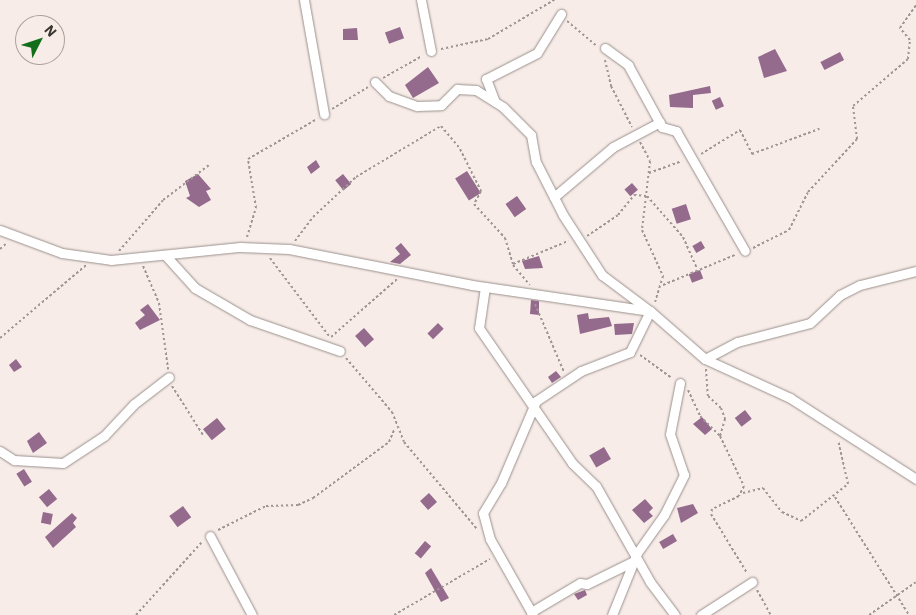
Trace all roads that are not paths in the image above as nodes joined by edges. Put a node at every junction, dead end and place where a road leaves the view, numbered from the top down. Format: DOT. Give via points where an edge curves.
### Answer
graph roads {
  1 [pos="304,0"];
  2 [pos="421,0"];
  3 [pos="561,14"];
  4 [pos="605,48"];
  5 [pos="431,51"];
  6 [pos="375,82"];
  7 [pos="495,102"];
  8 [pos="324,114"];
  9 [pos="660,122"];
  10 [pos="554,197"];
  11 [pos="0,230"];
  12 [pos="745,251"];
  13 [pos="166,256"];
  14 [pos="916,271"];
  15 [pos="485,287"];
  16 [pos="650,311"];
  17 [pos="340,351"];
  18 [pos="705,359"];
  19 [pos="169,377"];
  20 [pos="680,383"];
  21 [pos="534,406"];
  22 [pos="0,451"];
  23 [pos="916,479"];
  24 [pos="210,536"];
  25 [pos="636,557"];
  26 [pos="752,582"];
  27 [pos="532,614"];
  28 [pos="252,615"];
  29 [pos="612,615"];
  30 [pos="675,615"];
  31 [pos="701,615"];
  1 -- 8 [label="street"];
  2 -- 5 [label="street"];
  3 -- 7 [label="street" via="537,53 486,79"];
  4 -- 9 [label="street" via="628,65"];
  6 -- 7 [label="street" via="389,96 417,106 441,105 458,89 476,90"];
  7 -- 10 [label="street" via="530,135 536,162"];
  9 -- 10 [label="street" via="613,147"];
  9 -- 12 [label="street" via="676,131"];
  10 -- 16 [label="street" via="602,275"];
  11 -- 13 [label="street" via="62,253 111,260"];
  13 -- 15 [label="street" via="261,246"];
  13 -- 17 [label="street" via="195,288 250,320"];
  14 -- 18 [label="street" via="854,288 810,322 737,342"];
  15 -- 16 [label="street"];
  15 -- 21 [label="street" via="480,328"];
  16 -- 18 [label="street"];
  16 -- 21 [label="street" via="630,352 561,383"];
  18 -- 23 [label="street" via="790,398"];
  19 -- 22 [label="street" via="134,404 104,436 63,463 14,460"];
  20 -- 25 [label="street" via="670,434 684,474 664,515"];
  21 -- 25 [label="street" via="572,463 596,486"];
  21 -- 27 [label="street" via="501,483 482,513 490,538"];
  24 -- 28 [label="street"];
  25 -- 27 [label="street" via="587,584 580,582"];
  25 -- 29 [label="street"];
  25 -- 30 [label="street"];
  26 -- 31 [label="street"];
}
